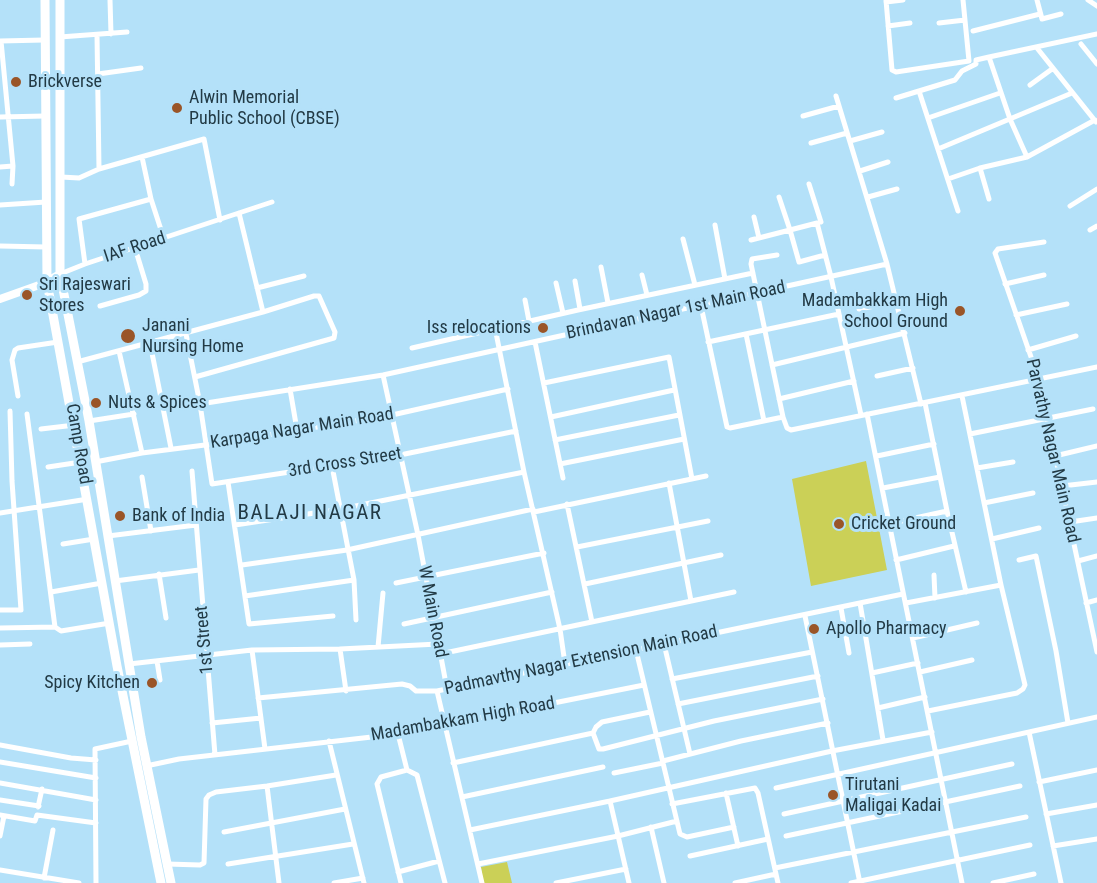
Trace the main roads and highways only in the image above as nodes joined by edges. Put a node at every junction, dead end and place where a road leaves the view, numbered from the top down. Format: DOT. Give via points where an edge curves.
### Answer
graph roads {
  1 [pos="45,0"];
  2 [pos="60,0"];
  3 [pos="142,766"];
  4 [pos="161,883"];
  5 [pos="171,883"];
  1 -- 3 [label="main road, Camp Road" via="47,282 132,741"];
  2 -- 3 [label="main road, Camp Road" via="60,274 89,421"];
  3 -- 4 [label="main road, Camp Road"];
  3 -- 5 [label="main road, Camp Road"];
}
